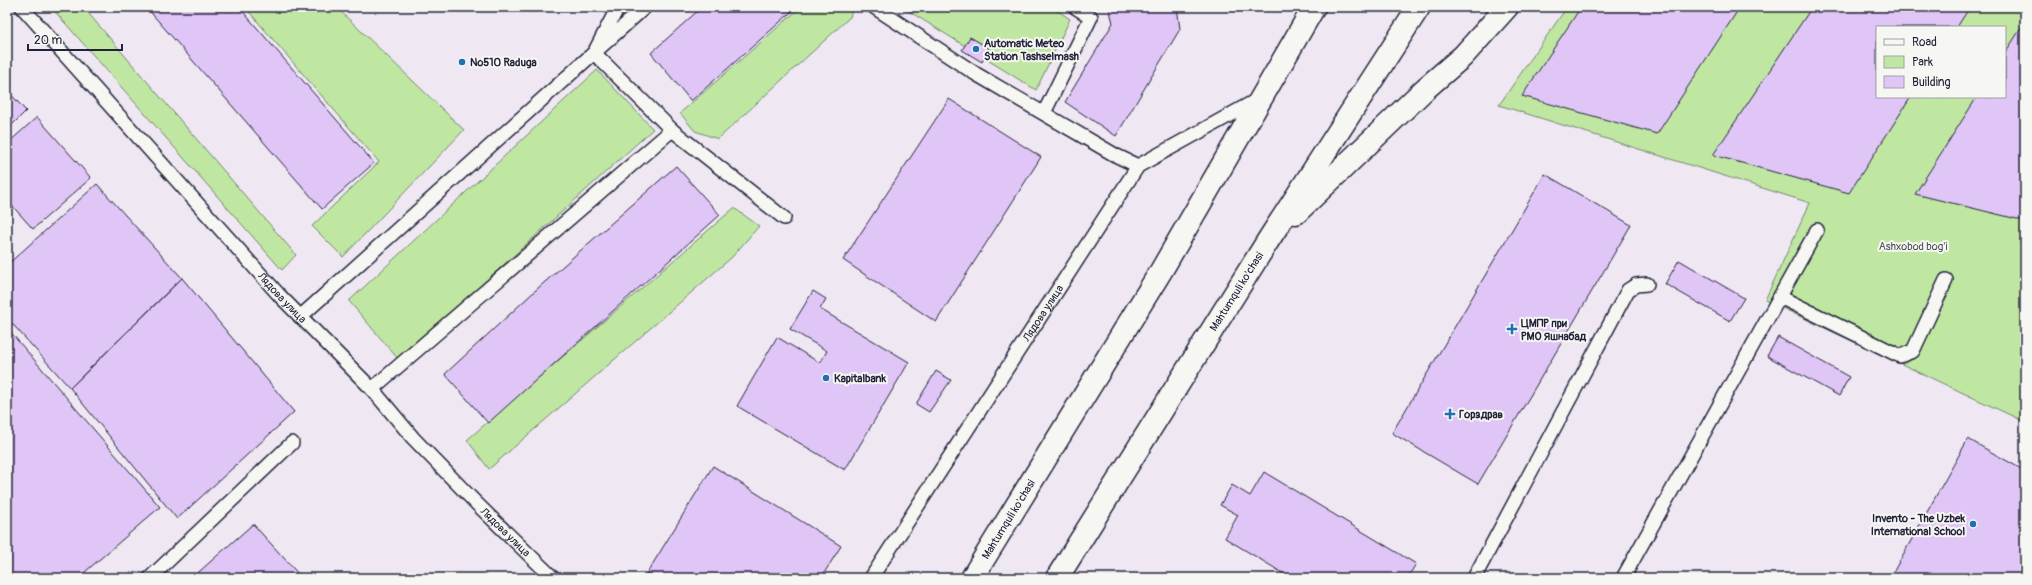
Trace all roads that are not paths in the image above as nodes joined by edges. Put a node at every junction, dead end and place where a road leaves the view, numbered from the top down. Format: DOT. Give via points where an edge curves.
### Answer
graph roads {
  1 [pos="22,7"];
  2 [pos="618,7"];
  3 [pos="645,7"];
  4 [pos="874,7"];
  5 [pos="1075,7"];
  6 [pos="1314,7"];
  7 [pos="1419,7"];
  8 [pos="1507,7"];
  9 [pos="594,53"];
  10 [pos="1261,99"];
  11 [pos="1044,114"];
  12 [pos="672,130"];
  13 [pos="1138,166"];
  14 [pos="784,218"];
  15 [pos="1817,230"];
  16 [pos="1269,239"];
  17 [pos="1946,280"];
  18 [pos="1647,284"];
  19 [pos="1780,296"];
  20 [pos="300,317"];
  21 [pos="372,389"];
  22 [pos="292,443"];
  23 [pos="150,578"];
  24 [pos="553,578"];
  25 [pos="871,578"];
  26 [pos="972,578"];
  27 [pos="1057,578"];
  28 [pos="1474,578"];
  29 [pos="1623,578"];
  1 -- 20 [label="lane, Лядова улица"];
  2 -- 9 [label="lane"];
  3 -- 9 [label="lane"];
  4 -- 11 [label="lane" via="976,74"];
  5 -- 11 [label="lane" via="1091,17"];
  6 -- 10 [label="main road, Mahtumquli ko'chasi"];
  7 -- 16 [label="main road, Mahtumquli ko'chasi"];
  8 -- 16 [label="main road" via="1463,56 1425,89"];
  9 -- 12 [label="lane"];
  9 -- 20 [label="lane"];
  10 -- 13 [label="lane, Лядова улица"];
  10 -- 26 [label="main road, Mahtumquli ko'chasi" via="1161,271"];
  11 -- 13 [label="lane"];
  12 -- 14 [label="lane"];
  12 -- 21 [label="lane"];
  13 -- 25 [label="lane, Лядова улица"];
  15 -- 19 [label="lane"];
  16 -- 27 [label="main road, Mahtumquli ko'chasi"];
  17 -- 19 [label="lane" via="1913,351 1900,356"];
  18 -- 28 [label="lane" via="1636,285 1628,290"];
  19 -- 29 [label="lane"];
  20 -- 21 [label="lane, Лядова улица"];
  21 -- 24 [label="lane, Лядова улица" via="424,449"];
  22 -- 23 [label="lane"];
}
